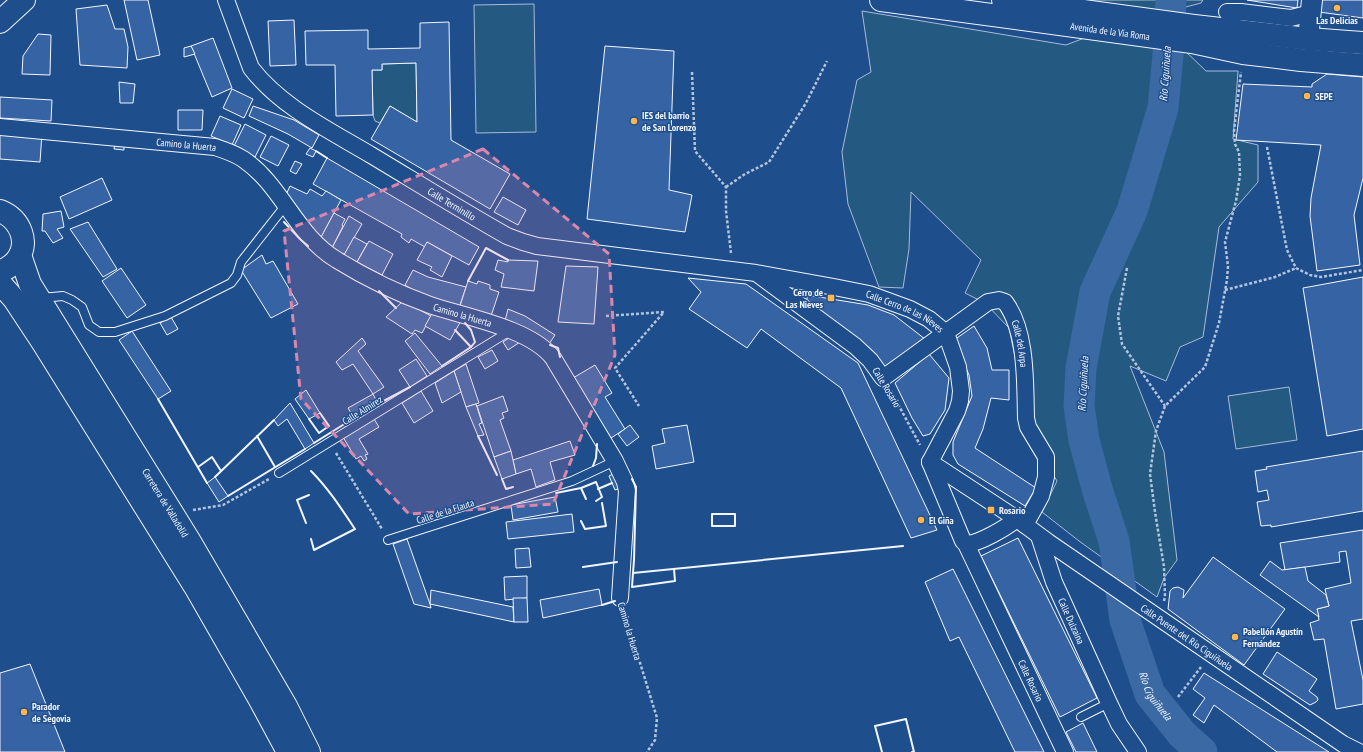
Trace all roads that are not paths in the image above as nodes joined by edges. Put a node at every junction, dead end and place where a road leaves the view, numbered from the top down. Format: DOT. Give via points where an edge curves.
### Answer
graph roads {
  1 [pos="24,0"];
  2 [pos="226,0"];
  3 [pos="881,0"];
  4 [pos="1003,0"];
  5 [pos="1312,7"];
  6 [pos="1080,18"];
  7 [pos="1291,18"];
  8 [pos="0,22"];
  9 [pos="1224,22"];
  10 [pos="1308,39"];
  11 [pos="1363,43"];
  12 [pos="1341,64"];
  13 [pos="1363,65"];
  14 [pos="0,126"];
  15 [pos="285,206"];
  16 [pos="0,211"];
  17 [pos="20,254"];
  18 [pos="0,272"];
  19 [pos="756,273"];
  20 [pos="0,283"];
  21 [pos="40,298"];
  22 [pos="511,330"];
  23 [pos="946,333"];
  24 [pos="883,378"];
  25 [pos="615,461"];
  26 [pos="930,462"];
  27 [pos="279,473"];
  28 [pos="1021,522"];
  29 [pos="1039,536"];
  30 [pos="388,540"];
  31 [pos="966,544"];
  32 [pos="620,598"];
  33 [pos="1109,703"];
  34 [pos="1082,717"];
  35 [pos="288,752"];
  36 [pos="309,752"];
  37 [pos="1065,752"];
  38 [pos="1138,752"];
  39 [pos="1359,752"];
  1 -- 8 [label="main road"];
  2 -- 19 [label="street, Calle Terminillo" via="251,68 276,93 308,117 507,236 537,246"];
  3 -- 6 [label="main road, Avenida de la Vía Roma"];
  4 -- 6 [label="main road, Avenida de la Vía Roma"];
  5 -- 7 [label="street, Avenida de la Vía Roma"];
  5 -- 10 [label="street"];
  6 -- 9 [label="main road, Avenida de la Vía Roma" via="1193,34"];
  7 -- 9 [label="street, Avenida de la Vía Roma" via="1241,12"];
  7 -- 10 [label="street"];
  9 -- 10 [label="main road" via="1240,43 1291,48"];
  9 -- 12 [label="main road, Avenida de la Vía Roma" via="1242,54"];
  10 -- 11 [label="main road"];
  10 -- 12 [label="main road"];
  12 -- 13 [label="main road, Avenida de la Vía Roma"];
  14 -- 15 [label="street, Camino la Huerta" via="215,147 242,158 254,167"];
  15 -- 21 [label="lane" via="241,262 231,283 165,316 115,332 99,332 89,325 82,307 72,300 63,296"];
  15 -- 22 [label="street, Camino la Huerta" via="316,244 336,260 402,294"];
  16 -- 17 [label="main road" via="15,219 20,227 23,246"];
  17 -- 18 [label="main road" via="15,262"];
  17 -- 21 [label="main road, Carretera de Valladolid" via="30,284"];
  19 -- 23 [label="street, Calle Cerro de las Nieves" via="869,294 910,309 929,319"];
  19 -- 24 [label="street, Calle Rosario" via="855,346 870,360"];
  20 -- 35 [label="main road, Carretera de Valladolid" via="14,299 43,343 197,590"];
  21 -- 36 [label="main road, Carretera de Valladolid" via="190,540 286,706"];
  22 -- 25 [label="street, Camino la Huerta" via="550,354"];
  22 -- 27 [label="lane, Calle Almirez"];
  23 -- 24 [label="street, Calle del Arpa"];
  23 -- 26 [label="street, Calle Cerro de las Nieves" via="960,378 960,401"];
  23 -- 28 [label="street, Calle del Arpa" via="993,300 1005,302 1016,321 1022,345 1026,418 1028,427 1046,457 1046,477 1041,496"];
  25 -- 30 [label="lane, Calle de la Flauta" via="572,481"];
  25 -- 32 [label="street, Camino la Huerta" via="626,482 627,491"];
  26 -- 28 [label="street"];
  26 -- 31 [label="street, Calle Rosario"];
  28 -- 29 [label="street, Calle Puente del Río Ciguiñuela"];
  28 -- 31 [label="street"];
  29 -- 33 [label="street, Calle Dulzaina" via="1054,582"];
  29 -- 39 [label="street, Calle Puente del Río Ciguiñuela" via="1343,744"];
  31 -- 37 [label="street, Calle Rosario"];
  33 -- 34 [label="lane"];
  33 -- 38 [label="street, Calle Dulzaina"];
}
